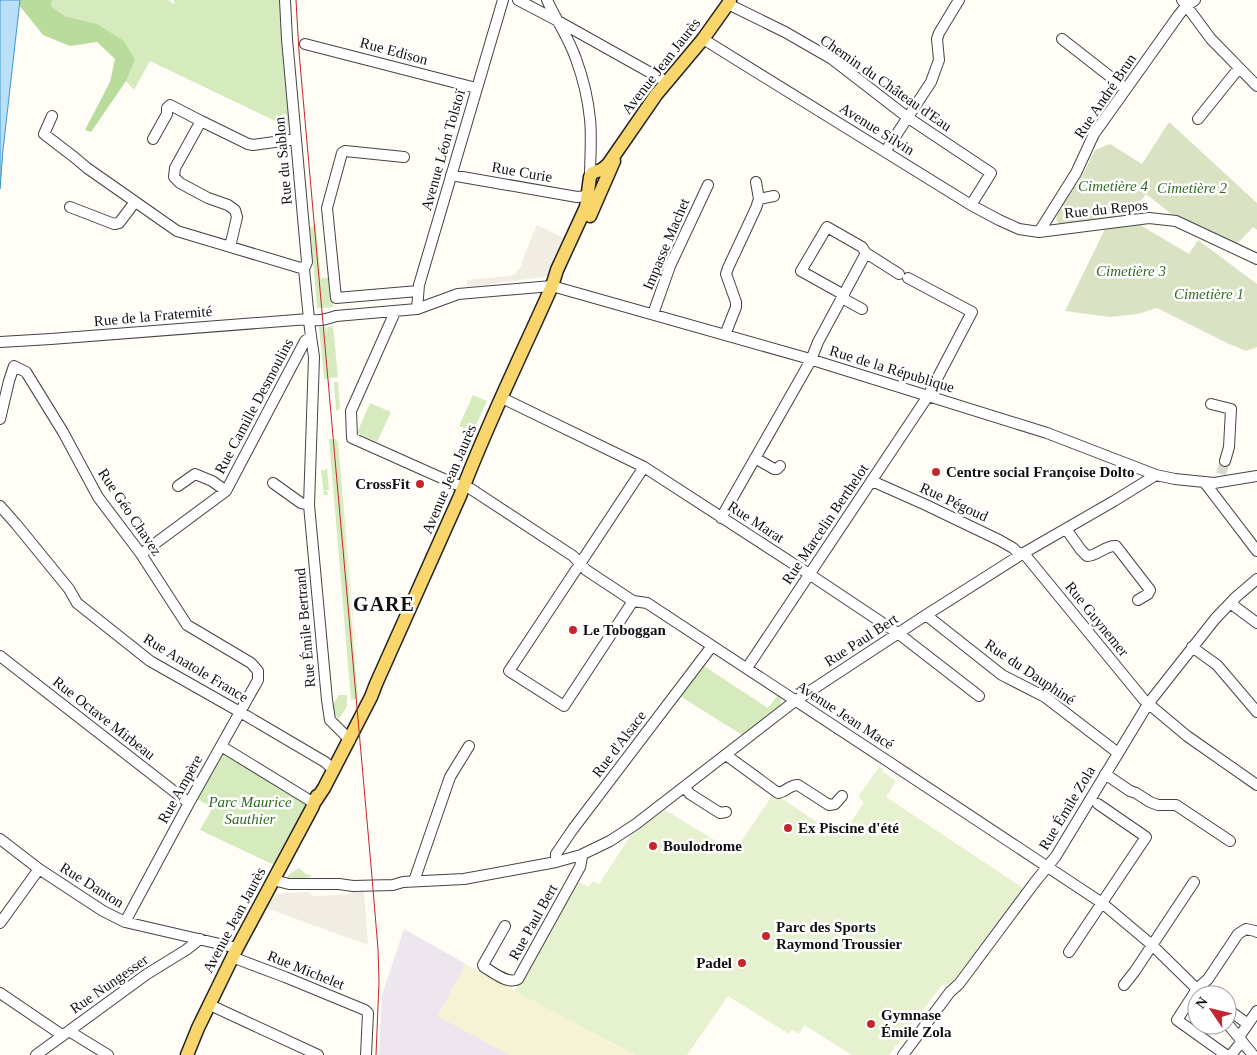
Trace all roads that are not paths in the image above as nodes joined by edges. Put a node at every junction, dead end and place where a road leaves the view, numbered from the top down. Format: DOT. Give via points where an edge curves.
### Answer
graph roads {
  1 [pos="285,0"];
  2 [pos="503,0"];
  3 [pos="518,0"];
  4 [pos="546,0"];
  5 [pos="959,0"];
  6 [pos="729,2"];
  7 [pos="1188,2"];
  8 [pos="558,20"];
  9 [pos="703,39"];
  10 [pos="1062,39"];
  11 [pos="305,44"];
  12 [pos="1239,68"];
  13 [pos="667,82"];
  14 [pos="1257,86"];
  15 [pos="476,88"];
  16 [pos="1126,89"];
  17 [pos="52,116"];
  18 [pos="908,117"];
  19 [pos="1198,118"];
  20 [pos="201,121"];
  21 [pos="153,139"];
  22 [pos="296,140"];
  23 [pos="885,152"];
  24 [pos="404,157"];
  25 [pos="451,175"];
  26 [pos="598,176"];
  27 [pos="756,182"];
  28 [pos="708,185"];
  29 [pos="588,196"];
  30 [pos="774,196"];
  31 [pos="759,199"];
  32 [pos="135,202"];
  33 [pos="971,204"];
  34 [pos="70,207"];
  35 [pos="1040,232"];
  36 [pos="230,246"];
  37 [pos="866,253"];
  38 [pos="1257,259"];
  39 [pos="304,269"];
  40 [pos="552,286"];
  41 [pos="418,291"];
  42 [pos="843,296"];
  43 [pos="417,309"];
  44 [pos="862,309"];
  45 [pos="395,312"];
  46 [pos="653,314"];
  47 [pos="309,319"];
  48 [pos="725,335"];
  49 [pos="311,336"];
  50 [pos="0,342"];
  51 [pos="812,360"];
  52 [pos="928,396"];
  53 [pos="502,398"];
  54 [pos="1211,404"];
  55 [pos="0,418"];
  56 [pos="755,458"];
  57 [pos="1225,461"];
  58 [pos="780,466"];
  59 [pos="644,467"];
  60 [pos="1156,475"];
  61 [pos="1257,476"];
  62 [pos="872,481"];
  63 [pos="273,483"];
  64 [pos="1205,483"];
  65 [pos="178,486"];
  66 [pos="464,486"];
  67 [pos="226,492"];
  68 [pos="309,505"];
  69 [pos="0,506"];
  70 [pos="721,518"];
  71 [pos="1066,529"];
  72 [pos="1257,551"];
  73 [pos="141,554"];
  74 [pos="1022,554"];
  75 [pos="581,564"];
  76 [pos="809,574"];
  77 [pos="1257,579"];
  78 [pos="1138,600"];
  79 [pos="633,601"];
  80 [pos="1230,603"];
  81 [pos="926,615"];
  82 [pos="1257,623"];
  83 [pos="899,634"];
  84 [pos="712,646"];
  85 [pos="1192,647"];
  86 [pos="0,656"];
  87 [pos="747,668"];
  88 [pos="258,671"];
  89 [pos="979,696"];
  90 [pos="794,701"];
  91 [pos="1148,704"];
  92 [pos="240,712"];
  93 [pos="1257,712"];
  94 [pos="347,738"];
  95 [pos="221,746"];
  96 [pos="468,746"];
  97 [pos="1118,754"];
  98 [pos="726,755"];
  99 [pos="332,768"];
  100 [pos="1105,774"];
  101 [pos="1257,785"];
  102 [pos="684,787"];
  103 [pos="842,796"];
  104 [pos="189,803"];
  105 [pos="314,803"];
  106 [pos="1098,804"];
  107 [pos="726,812"];
  108 [pos="0,839"];
  109 [pos="1230,841"];
  110 [pos="581,855"];
  111 [pos="556,862"];
  112 [pos="1048,867"];
  113 [pos="39,869"];
  114 [pos="274,880"];
  115 [pos="414,881"];
  116 [pos="1194,882"];
  117 [pos="1102,903"];
  118 [pos="125,922"];
  119 [pos="0,923"];
  120 [pos="505,926"];
  121 [pos="1257,932"];
  122 [pos="200,939"];
  123 [pos="1152,945"];
  124 [pos="1069,952"];
  125 [pos="235,953"];
  126 [pos="1124,985"];
  127 [pos="1193,985"];
  128 [pos="1204,985"];
  129 [pos="0,993"];
  130 [pos="210,1005"];
  131 [pos="1187,1008"];
  132 [pos="1257,1011"];
  133 [pos="1237,1016"];
  134 [pos="1248,1024"];
  135 [pos="1187,1027"];
  136 [pos="65,1033"];
  137 [pos="1198,1035"];
  138 [pos="1237,1035"];
  139 [pos="1240,1039"];
  140 [pos="300,1051"];
  141 [pos="36,1055"];
  142 [pos="108,1055"];
  143 [pos="187,1055"];
  144 [pos="318,1055"];
  145 [pos="366,1055"];
  146 [pos="903,1055"];
  147 [pos="1226,1055"];
  148 [pos="1231,1055"];
  149 [pos="1253,1055"];
  1 -- 22 [label="street, Rue du Sablon"];
  2 -- 15 [label="street, Avenue Léon Tolstoï"];
  3 -- 8 [label="street"];
  4 -- 8 [label="street"];
  5 -- 18 [label="street" via="939,33 939,60 931,82"];
  6 -- 9 [label="main road, Avenue Jean Jaurès"];
  6 -- 18 [label="street, Chemin du Château d'Eau" via="832,59"];
  7 -- 12 [label="street" via="1211,39"];
  7 -- 16 [label="street, Rue André Brun"];
  8 -- 13 [label="street"];
  8 -- 26 [label="street" via="576,59 587,100 591,160"];
  9 -- 13 [label="main road, Avenue Jean Jaurès"];
  9 -- 23 [label="street, Avenue Silvin"];
  10 -- 16 [label="street"];
  11 -- 15 [label="street, Rue Edison"];
  12 -- 14 [label="street"];
  12 -- 19 [label="street"];
  13 -- 26 [label="main road, Avenue Jean Jaurès"];
  15 -- 25 [label="street, Avenue Léon Tolstoï"];
  16 -- 35 [label="street, Rue André Brun" via="1094,134 1076,173"];
  17 -- 32 [label="street" via="44,134"];
  18 -- 23 [label="street"];
  18 -- 33 [label="street, Chemin du Château d'Eau" via="991,173"];
  20 -- 21 [label="street" via="170,105"];
  20 -- 22 [label="street" via="253,145"];
  20 -- 36 [label="street" via="175,168 174,176 180,183 235,210 237,217"];
  22 -- 39 [label="street, Rue du Sablon" via="307,262"];
  23 -- 33 [label="street, Avenue Silvin"];
  24 -- 41 [label="street" via="342,153 327,208 336,298"];
  25 -- 29 [label="street, Rue Curie" via="577,197"];
  25 -- 41 [label="street, Avenue Léon Tolstoï"];
  26 -- 29 [label="main road, Avenue Jean Jaurès"];
  26 -- 40 [label="main road, Avenue Jean Jaurès" via="564,274"];
  27 -- 31 [label="street"];
  28 -- 46 [label="street, Impasse Machet" via="670,266"];
  29 -- 40 [label="main road, Avenue Jean Jaurès"];
  30 -- 31 [label="street"];
  31 -- 48 [label="street" via="726,274 736,307"];
  32 -- 34 [label="street" via="119,223 114,224"];
  32 -- 36 [label="street" via="177,231"];
  33 -- 35 [label="street, Avenue Silvin" via="1019,229"];
  35 -- 38 [label="street, Rue du Repos" via="1149,218 1176,221"];
  36 -- 39 [label="street"];
  37 -- 42 [label="street"];
  37 -- 42 [label="street" via="827,227 801,272"];
  37 -- 52 [label="street, Rue Marcelin Berthelot" via="972,312"];
  39 -- 47 [label="street, Rue du Sablon"];
  40 -- 43 [label="street, Rue de la Fraternité" via="458,294"];
  40 -- 46 [label="street, Rue de la République"];
  40 -- 53 [label="main road, Avenue Jean Jaurès"];
  41 -- 43 [label="street, Avenue Léon Tolstoï"];
  42 -- 44 [label="street"];
  42 -- 51 [label="street"];
  43 -- 45 [label="street, Rue de la Fraternité"];
  45 -- 47 [label="street, Rue de la Fraternité"];
  45 -- 66 [label="street, Avenue Jean Macé" via="351,411 352,438 448,482"];
  46 -- 48 [label="street, Rue de la République"];
  47 -- 49 [label="street, Rue Émile Bertrand"];
  47 -- 50 [label="street, Rue de la Fraternité"];
  48 -- 51 [label="street, Rue de la République"];
  49 -- 67 [label="street, Rue Camille Desmoulins" via="305,341"];
  49 -- 68 [label="street, Rue Émile Bertrand" via="314,357"];
  51 -- 52 [label="street, Rue de la République"];
  51 -- 56 [label="street"];
  52 -- 60 [label="street, Rue de la République" via="1047,432"];
  52 -- 62 [label="street, Rue Marcelin Berthelot"];
  53 -- 59 [label="street, Rue Marat"];
  53 -- 66 [label="main road, Avenue Jean Jaurès"];
  54 -- 57 [label="street" via="1231,409"];
  55 -- 73 [label="street, Rue Géo Chavez" via="14,366 26,372 98,496"];
  56 -- 58 [label="street" via="774,469"];
  56 -- 70 [label="street"];
  59 -- 70 [label="street, Rue Marat"];
  59 -- 75 [label="street"];
  60 -- 64 [label="street, Rue de la République"];
  60 -- 71 [label="street, Rue Paul Bert"];
  61 -- 64 [label="street, Rue de la République" via="1220,478"];
  62 -- 74 [label="street, Rue Pégoud" via="999,540"];
  62 -- 76 [label="street, Rue Marcelin Berthelot"];
  63 -- 68 [label="street"];
  64 -- 72 [label="street"];
  65 -- 67 [label="street, Rue Camille Desmoulins" via="195,474"];
  66 -- 75 [label="street, Avenue Jean Macé"];
  66 -- 94 [label="main road, Avenue Jean Jaurès" via="376,684"];
  67 -- 73 [label="street, Rue Camille Desmoulins"];
  68 -- 94 [label="street, Rue Émile Bertrand" via="326,700 330,720"];
  69 -- 92 [label="street, Rue Anatole France" via="77,603 150,661"];
  70 -- 76 [label="street, Rue Marat"];
  71 -- 74 [label="street, Rue Paul Bert"];
  71 -- 78 [label="street" via="1087,556 1116,546 1150,590"];
  73 -- 88 [label="street, Rue Géo Chavez" via="187,625 251,663"];
  74 -- 81 [label="street, Rue Paul Bert"];
  74 -- 91 [label="street, Rue Guynemer"];
  75 -- 79 [label="street, Avenue Jean Macé"];
  75 -- 79 [label="street" via="509,670 564,706"];
  76 -- 83 [label="street, Rue Marat"];
  76 -- 87 [label="street, Rue Marcelin Berthelot"];
  77 -- 80 [label="street, Rue Émile Zola"];
  79 -- 84 [label="street, Avenue Jean Macé" via="646,603"];
  80 -- 82 [label="street"];
  80 -- 85 [label="street, Rue Émile Zola"];
  81 -- 83 [label="street, Rue Paul Bert"];
  81 -- 97 [label="street, Rue du Dauphiné" via="1002,675 1045,697"];
  83 -- 89 [label="street, Rue Marat"];
  83 -- 90 [label="street, Rue Paul Bert"];
  84 -- 87 [label="street, Avenue Jean Macé"];
  84 -- 111 [label="street, Rue d'Alsace" via="573,829 556,854"];
  85 -- 91 [label="street, Rue Émile Zola"];
  85 -- 93 [label="street" via="1217,665"];
  86 -- 104 [label="street, Rue Octave Mirbeau"];
  87 -- 90 [label="street, Avenue Jean Macé"];
  88 -- 92 [label="street, Rue Ampère" via="258,680"];
  90 -- 98 [label="street, Rue Paul Bert"];
  90 -- 112 [label="street, Avenue Jean Macé"];
  91 -- 97 [label="street, Rue Émile Zola"];
  91 -- 101 [label="street, Rue Guynemer"];
  92 -- 95 [label="street, Rue Ampère"];
  92 -- 99 [label="street, Rue Anatole France"];
  94 -- 99 [label="main road, Avenue Jean Jaurès"];
  95 -- 104 [label="street, Rue Ampère"];
  95 -- 105 [label="street"];
  96 -- 115 [label="street" via="450,776"];
  97 -- 100 [label="street, Rue Émile Zola"];
  98 -- 102 [label="street, Rue Paul Bert"];
  98 -- 103 [label="street" via="778,793 798,785 829,805 835,804"];
  99 -- 105 [label="main road, Avenue Jean Jaurès"];
  100 -- 109 [label="street" via="1150,802 1176,805"];
  100 -- 112 [label="street, Rue Émile Zola"];
  102 -- 107 [label="street" via="720,813"];
  102 -- 110 [label="street, Rue Paul Bert" via="636,824"];
  104 -- 118 [label="street, Rue Ampère"];
  105 -- 114 [label="main road, Avenue Jean Jaurès"];
  106 -- 117 [label="street" via="1146,837"];
  108 -- 113 [label="street, Rue Danton"];
  110 -- 111 [label="street, Rue Paul Bert"];
  110 -- 120 [label="street, Rue Paul Bert" via="580,867 515,981 506,980 483,965"];
  111 -- 115 [label="street, Rue Paul Bert" via="464,879"];
  112 -- 117 [label="street, Avenue Jean Macé"];
  112 -- 146 [label="street, Rue Émile Zola"];
  113 -- 118 [label="street, Rue Danton" via="102,911"];
  113 -- 119 [label="street"];
  114 -- 115 [label="street, Rue Paul Bert" via="289,884"];
  114 -- 125 [label="main road, Avenue Jean Jaurès"];
  116 -- 123 [label="street"];
  117 -- 123 [label="street, Avenue Jean Macé"];
  117 -- 124 [label="street"];
  118 -- 122 [label="street, Rue Danton"];
  121 -- 128 [label="street" via="1246,929 1238,934"];
  122 -- 125 [label="street, Rue Danton"];
  122 -- 136 [label="street, Rue Nungesser"];
  123 -- 126 [label="street"];
  123 -- 127 [label="street, Avenue Jean Macé"];
  125 -- 130 [label="main road, Avenue Jean Jaurès"];
  125 -- 145 [label="street, Rue Michelet" via="368,1013"];
  129 -- 136 [label="street"];
  130 -- 140 [label="street"];
  130 -- 143 [label="main road, Avenue Jean Jaurès"];
  131 -- 135 [label="street" via="1177,1020"];
  132 -- 134 [label="street"];
  133 -- 134 [label="street"];
  134 -- 139 [label="street"];
  136 -- 141 [label="street, Rue Nungesser"];
  136 -- 142 [label="street"];
  137 -- 147 [label="street"];
  138 -- 139 [label="street"];
  139 -- 148 [label="street"];
  139 -- 149 [label="street"];
  140 -- 144 [label="street"];
}
